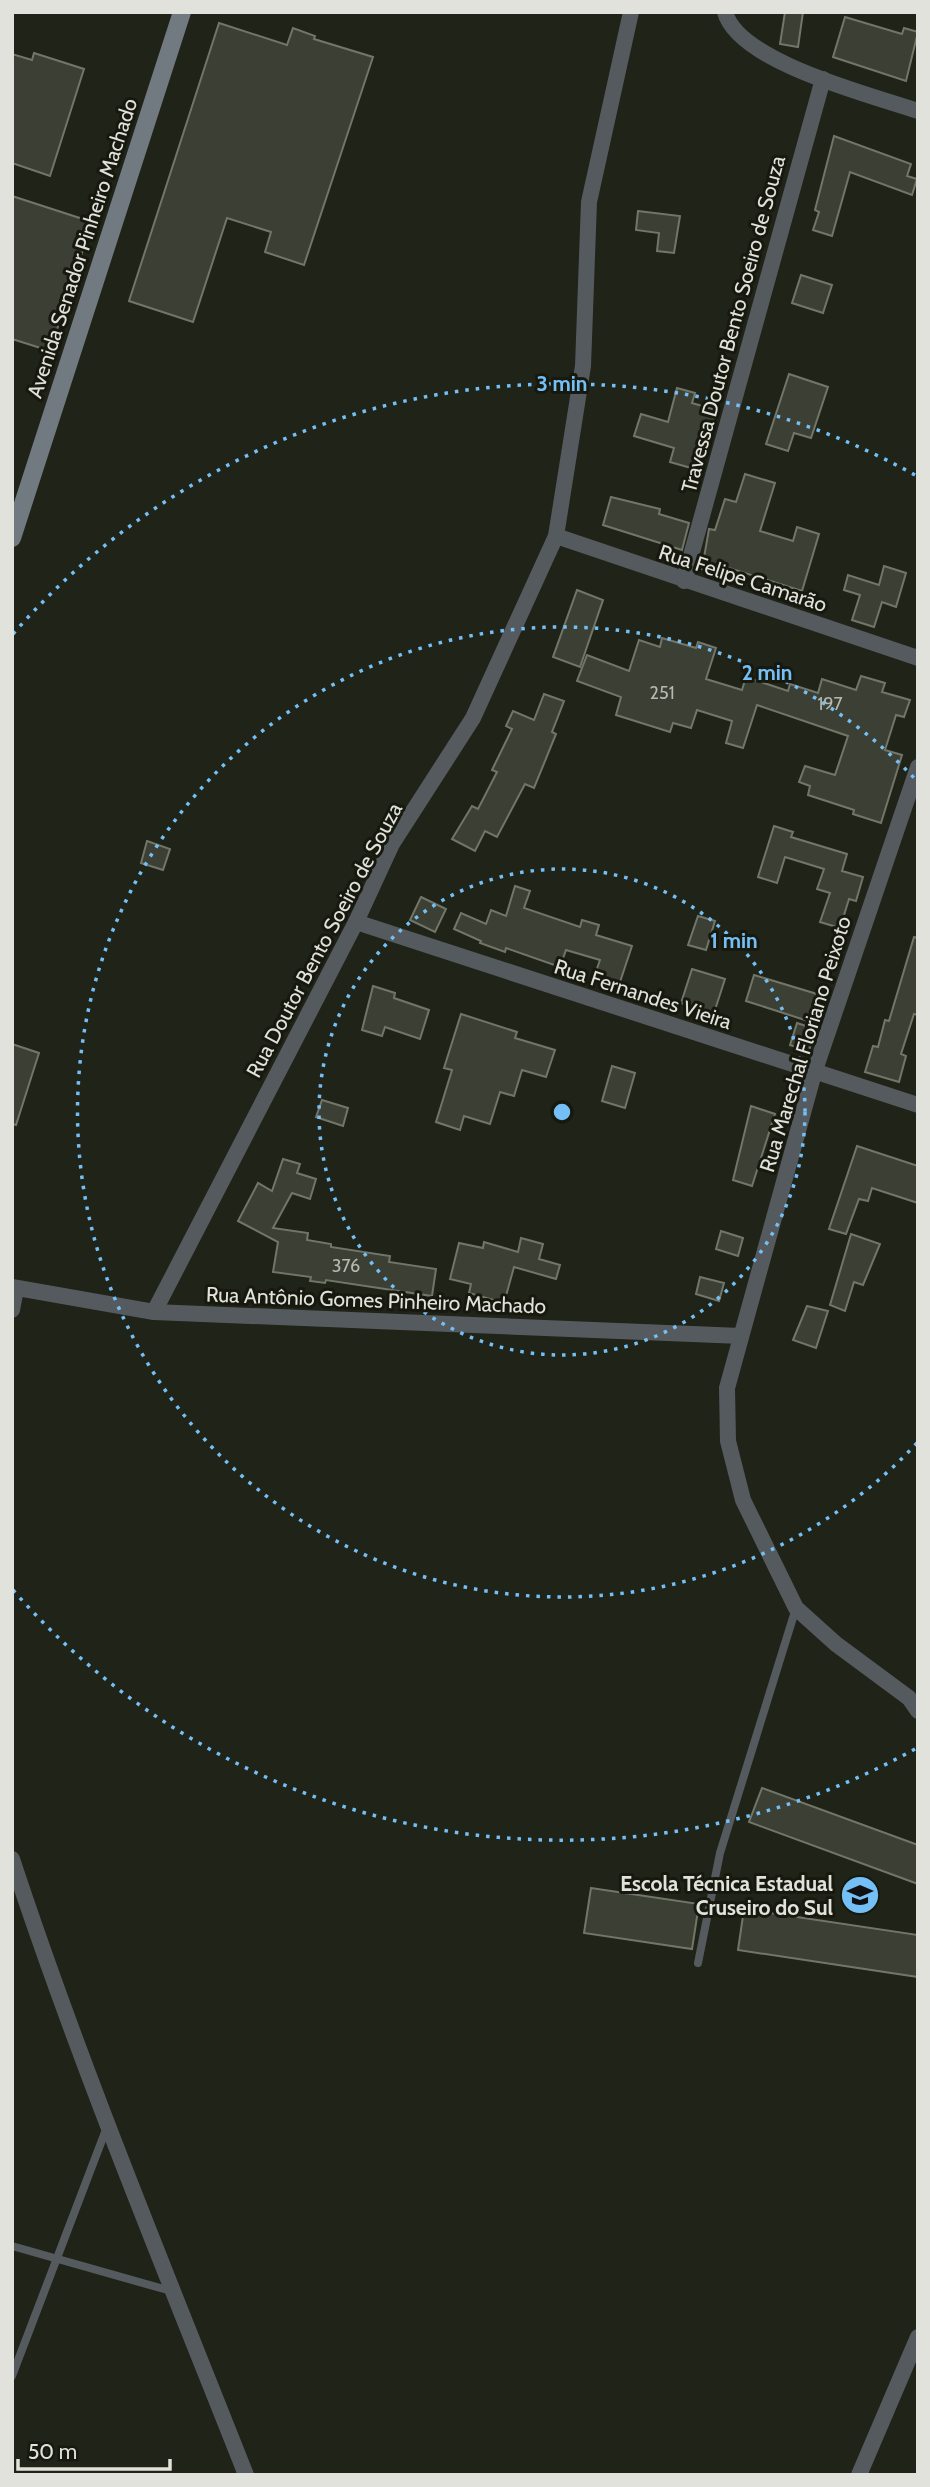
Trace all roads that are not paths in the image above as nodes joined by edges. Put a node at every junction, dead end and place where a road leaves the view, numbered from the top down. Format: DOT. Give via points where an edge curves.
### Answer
graph roads {
  1 [pos="182,12"];
  2 [pos="631,12"];
  3 [pos="725,12"];
  4 [pos="823,79"];
  5 [pos="918,111"];
  6 [pos="556,536"];
  7 [pos="12,537"];
  8 [pos="684,581"];
  9 [pos="918,658"];
  10 [pos="918,767"];
  11 [pos="356,922"];
  12 [pos="814,1073"];
  13 [pos="918,1105"];
  14 [pos="14,1288"];
  15 [pos="12,1310"];
  16 [pos="154,1312"];
  17 [pos="741,1336"];
  18 [pos="796,1608"];
  19 [pos="918,1711"];
  20 [pos="12,1859"];
  21 [pos="698,1963"];
  22 [pos="107,2127"];
  23 [pos="12,2246"];
  24 [pos="55,2260"];
  25 [pos="174,2292"];
  26 [pos="918,2337"];
  27 [pos="12,2376"];
  28 [pos="246,2475"];
  29 [pos="859,2475"];
  1 -- 7 [label="main road, Avenida Senador Pinheiro Machado"];
  2 -- 6 [label="street, Rua Doutor Bento Soeiro de Souza" via="589,202 583,366"];
  3 -- 4 [label="street" via="728,24 741,39 761,53"];
  4 -- 5 [label="street"];
  4 -- 8 [label="street, Travessa Doutor Bento Soeiro de Souza"];
  6 -- 8 [label="street, Rua Felipe Camarão"];
  6 -- 11 [label="street, Rua Doutor Bento Soeiro de Souza" via="473,718 392,844"];
  8 -- 9 [label="street, Rua Felipe Camarão"];
  10 -- 12 [label="street, Rua Marechal Floriano Peixoto"];
  11 -- 12 [label="street, Rua Fernandes Vieira"];
  11 -- 16 [label="street, Rua Doutor Bento Soeiro de Souza"];
  12 -- 13 [label="street, Rua Fernandes Vieira"];
  12 -- 17 [label="street, Rua Marechal Floriano Peixoto"];
  14 -- 15 [label="street"];
  14 -- 16 [label="street, Rua Antônio Gomes Pinheiro Machado"];
  16 -- 17 [label="street, Rua Antônio Gomes Pinheiro Machado"];
  17 -- 18 [label="street, Rua Marechal Floriano Peixoto" via="727,1388 728,1441 743,1500"];
  18 -- 19 [label="street" via="909,1698"];
  18 -- 21 [label="lane" via="720,1853"];
  20 -- 22 [label="street"];
  22 -- 24 [label="lane"];
  22 -- 25 [label="street"];
  23 -- 24 [label="lane"];
  24 -- 25 [label="lane"];
  24 -- 27 [label="lane"];
  25 -- 28 [label="street"];
  26 -- 29 [label="street"];
}
